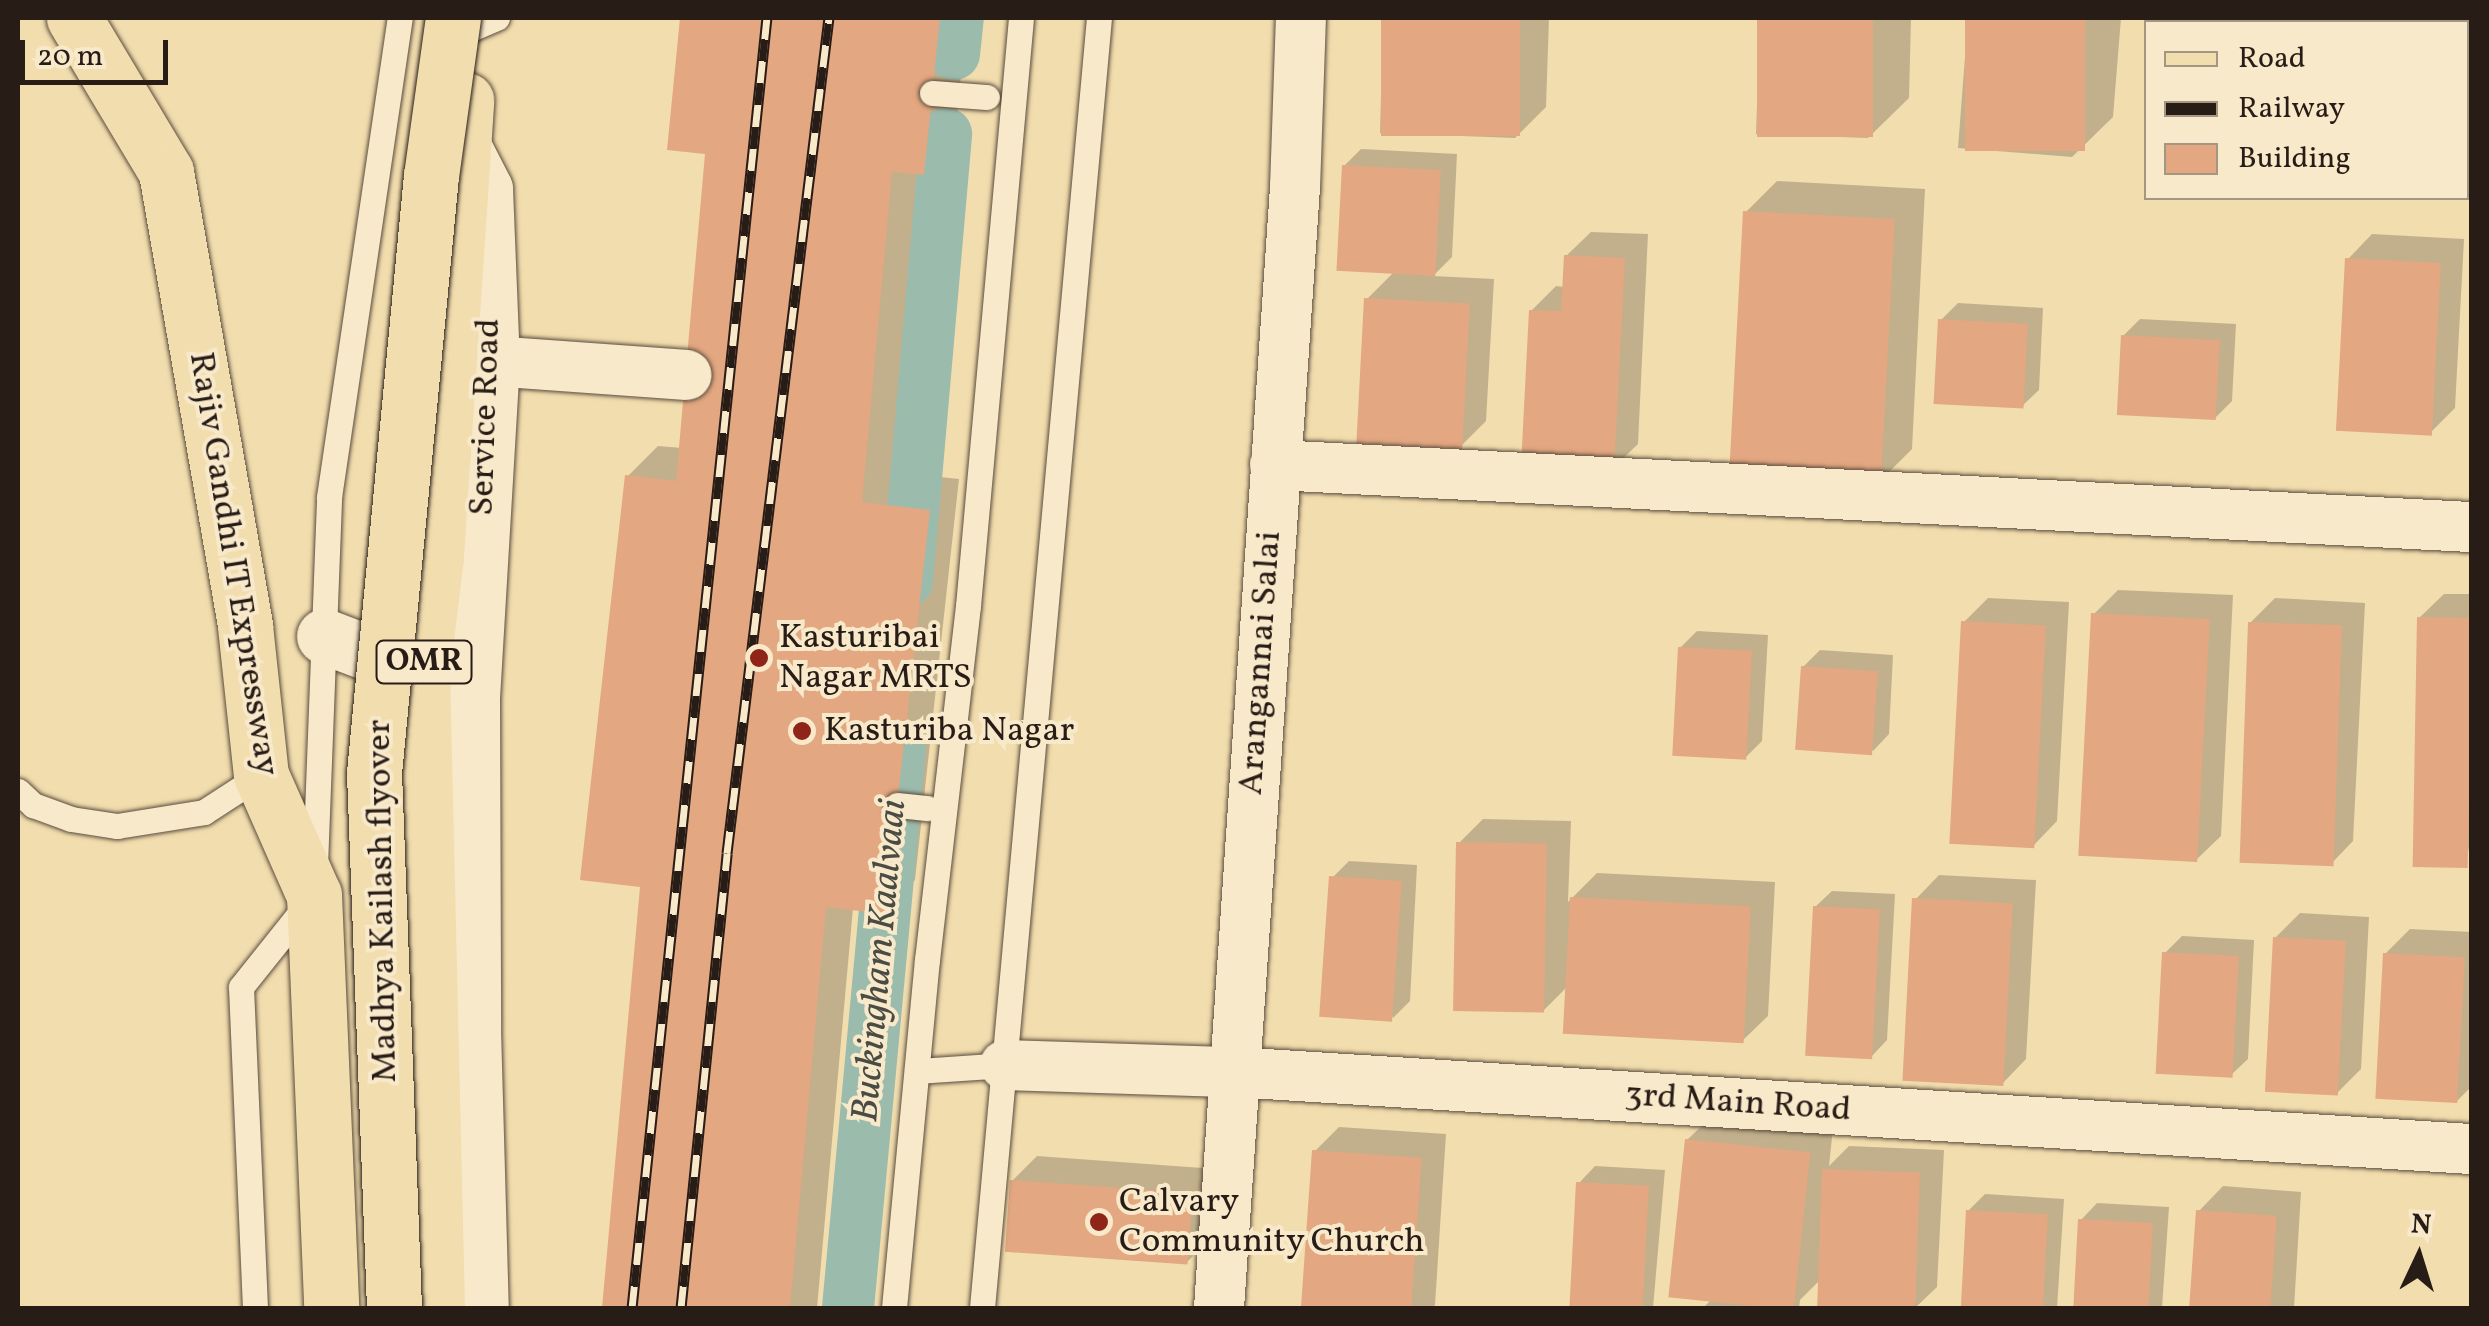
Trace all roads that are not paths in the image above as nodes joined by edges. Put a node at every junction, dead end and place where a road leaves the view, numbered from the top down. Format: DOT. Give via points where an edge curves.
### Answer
graph roads {
  1 [pos="74,18"];
  2 [pos="400,18"];
  3 [pos="1021,18"];
  4 [pos="1098,18"];
  5 [pos="1301,18"];
  6 [pos="475,20"];
  7 [pos="932,93"];
  8 [pos="987,97"];
  9 [pos="461,142"];
  10 [pos="492,361"];
  11 [pos="686,375"];
  12 [pos="1275,465"];
  13 [pos="2472,527"];
  14 [pos="324,636"];
  15 [pos="422,672"];
  16 [pos="472,698"];
  17 [pos="261,775"];
  18 [pos="23,800"];
  19 [pos="897,806"];
  20 [pos="928,808"];
  21 [pos="314,895"];
  22 [pos="1005,1066"];
  23 [pos="917,1072"];
  24 [pos="1233,1072"];
  25 [pos="2472,1149"];
  26 [pos="255,1308"];
  27 [pos="331,1308"];
  28 [pos="394,1308"];
  29 [pos="437,1308"];
  30 [pos="480,1308"];
  31 [pos="894,1308"];
  32 [pos="982,1308"];
  33 [pos="1219,1308"];
  1 -- 17 [label="main road, Rajiv Gandhi IT Expressway" via="166,172 245,626"];
  2 -- 14 [label="lane" via="328,497"];
  3 -- 23 [label="lane"];
  4 -- 22 [label="lane"];
  5 -- 12 [label="street, Arangannai Salai"];
  6 -- 9 [label="main road, OMR"];
  6 -- 28 [label="main road, Madhya Kailash flyover, bridge" via="431,176 374,773"];
  7 -- 8 [label="lane"];
  9 -- 10 [label="street, Service Road / OMR" via="485,189"];
  9 -- 15 [label="main road, OMR" via="436,556"];
  10 -- 11 [label="street"];
  10 -- 16 [label="street, Service Road / OMR"];
  12 -- 13 [label="street"];
  12 -- 24 [label="street, Arangannai Salai"];
  14 -- 15 [label="street"];
  14 -- 21 [label="lane"];
  15 -- 16 [label="street, OMR"];
  15 -- 29 [label="main road, OMR"];
  16 -- 30 [label="street, Service Road"];
  17 -- 18 [label="lane" via="204,812 117,826"];
  17 -- 21 [label="main road, Rajiv Gandhi IT Expressway"];
  19 -- 20 [label="lane"];
  21 -- 26 [label="lane" via="241,987"];
  21 -- 27 [label="main road, Rajiv Gandhi IT Expressway"];
  22 -- 23 [label="lane"];
  22 -- 24 [label="street, 3rd Main Road"];
  22 -- 32 [label="lane"];
  23 -- 31 [label="lane"];
  24 -- 25 [label="street, 3rd Main Road"];
  24 -- 33 [label="street, Arangannai Salai"];
}
